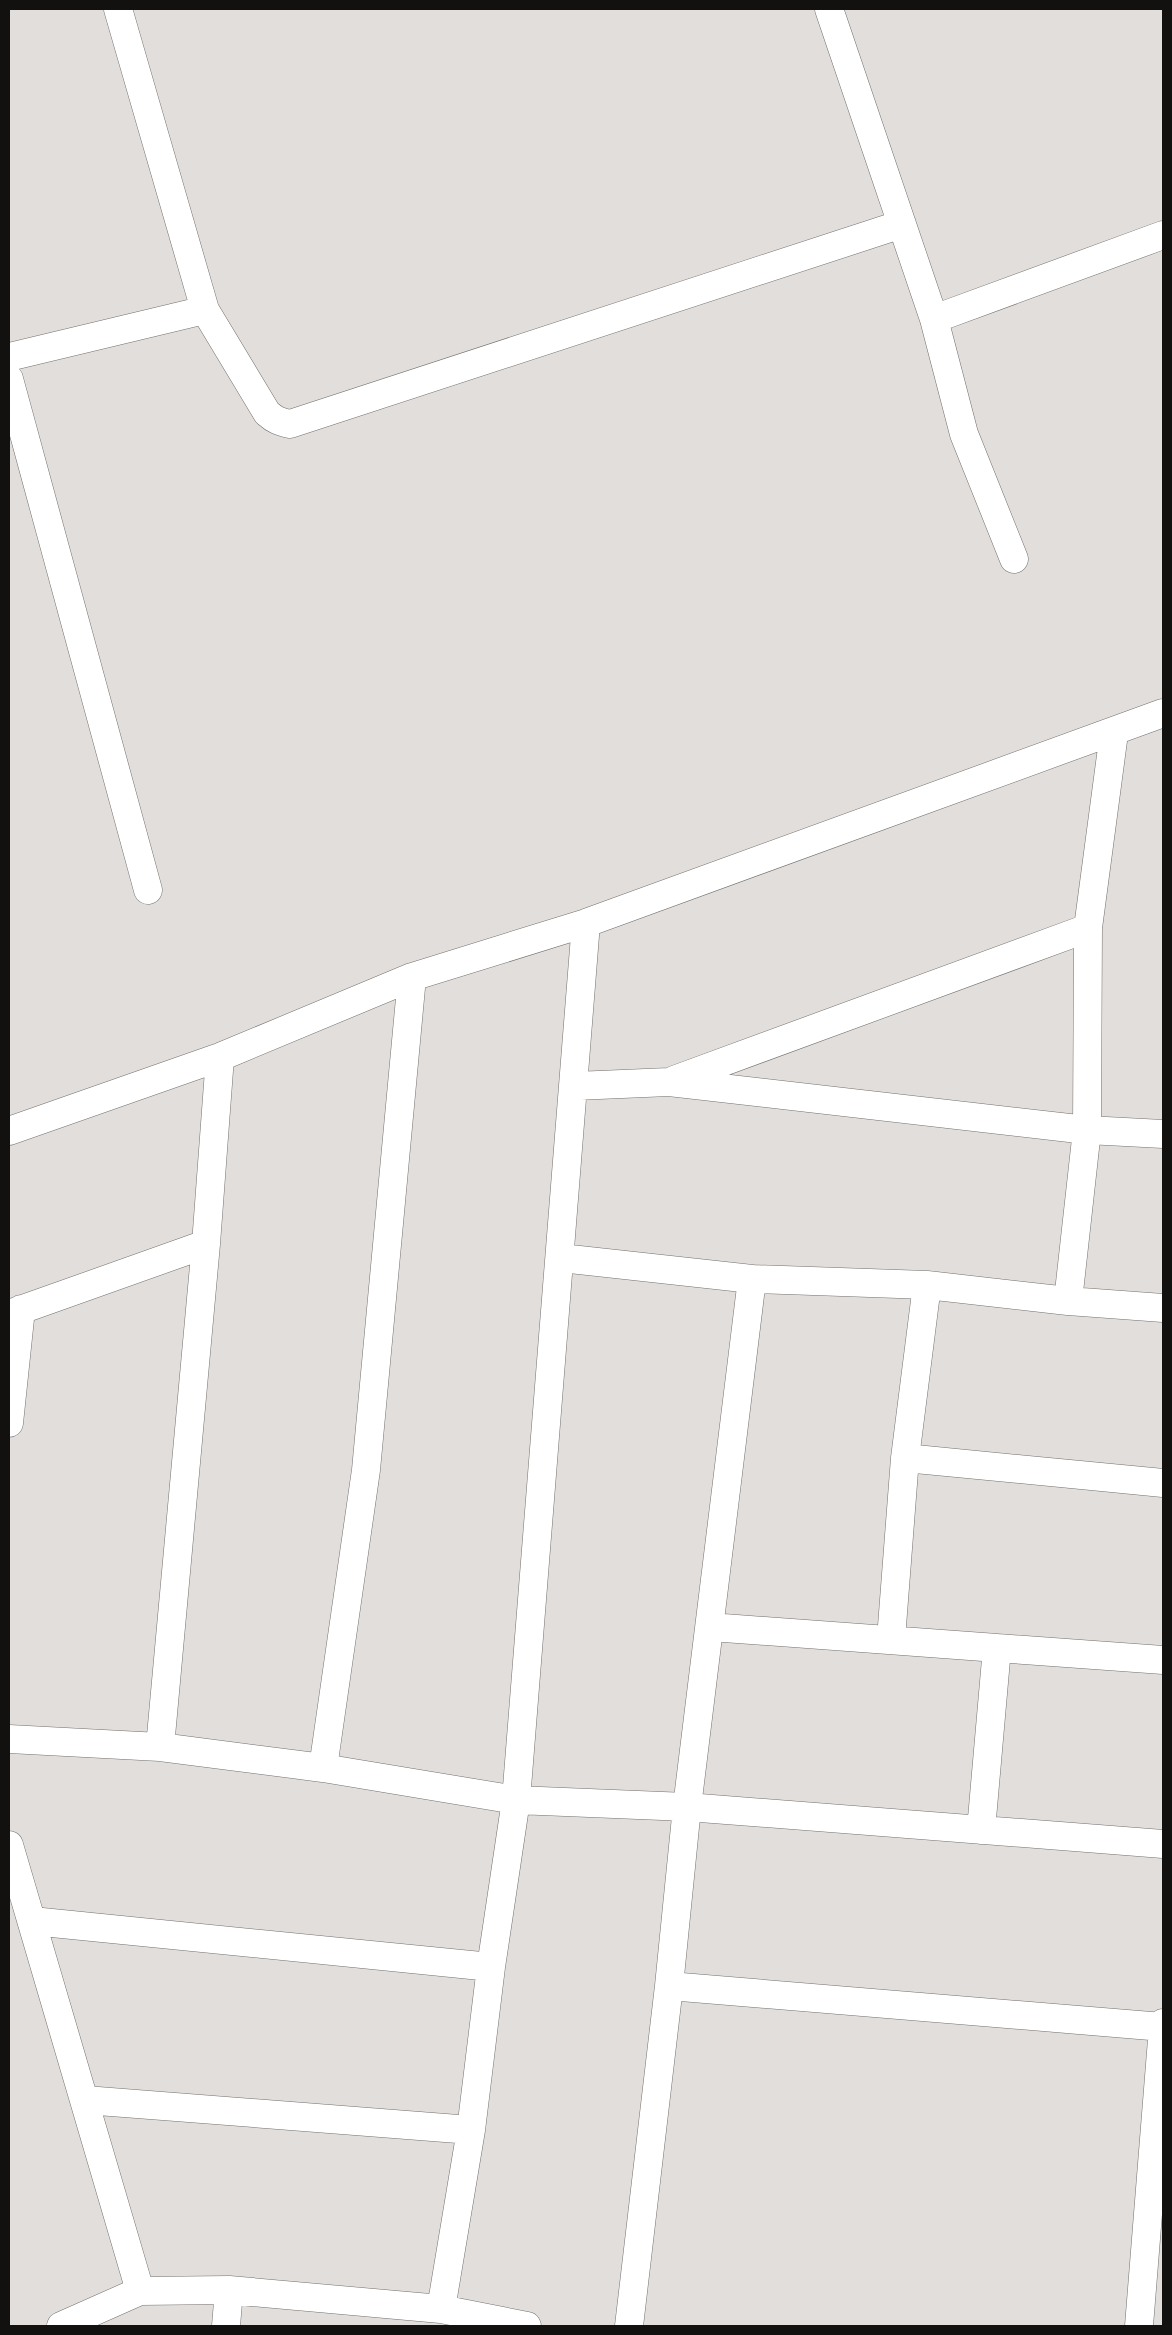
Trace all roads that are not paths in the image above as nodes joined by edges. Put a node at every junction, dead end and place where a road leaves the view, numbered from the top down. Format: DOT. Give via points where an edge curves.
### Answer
graph roads {
  1 [pos="118,9"];
  2 [pos="829,9"];
  3 [pos="902,224"];
  4 [pos="1163,235"];
  5 [pos="205,310"];
  6 [pos="934,318"];
  7 [pos="9,357"];
  8 [pos="9,379"];
  9 [pos="1014,559"];
  10 [pos="1163,714"];
  11 [pos="1114,733"];
  12 [pos="148,890"];
  13 [pos="586,923"];
  14 [pos="1088,928"];
  15 [pos="412,977"];
  16 [pos="220,1057"];
  17 [pos="669,1082"];
  18 [pos="575,1086"];
  19 [pos="1087,1130"];
  20 [pos="9,1131"];
  21 [pos="1163,1134"];
  22 [pos="206,1244"];
  23 [pos="561,1258"];
  24 [pos="752,1279"];
  25 [pos="928,1286"];
  26 [pos="1068,1301"];
  27 [pos="1163,1308"];
  28 [pos="15,1312"];
  29 [pos="9,1423"];
  30 [pos="905,1458"];
  31 [pos="1163,1483"];
  32 [pos="710,1627"];
  33 [pos="891,1639"];
  34 [pos="997,1648"];
  35 [pos="1163,1660"];
  36 [pos="9,1739"];
  37 [pos="160,1747"];
  38 [pos="323,1768"];
  39 [pos="516,1800"];
  40 [pos="687,1807"];
  41 [pos="981,1830"];
  42 [pos="1163,1844"];
  43 [pos="9,1845"];
  44 [pos="32,1921"];
  45 [pos="491,1967"];
  46 [pos="669,1986"];
  47 [pos="1163,2023"];
  48 [pos="1163,2027"];
  49 [pos="85,2100"];
  50 [pos="471,2130"];
  51 [pos="230,2290"];
  52 [pos="140,2291"];
  53 [pos="442,2309"];
  54 [pos="60,2326"];
  55 [pos="226,2326"];
  56 [pos="526,2326"];
  57 [pos="630,2326"];
  58 [pos="1139,2326"];
  1 -- 5 [label="street"];
  2 -- 3 [label="street"];
  3 -- 5 [label="street" via="290,424 276,421 267,414"];
  3 -- 6 [label="street"];
  4 -- 6 [label="street"];
  5 -- 7 [label="street"];
  6 -- 9 [label="street" via="964,434"];
  8 -- 12 [label="street"];
  10 -- 11 [label="street"];
  11 -- 13 [label="street"];
  11 -- 14 [label="street"];
  13 -- 15 [label="street"];
  13 -- 18 [label="street"];
  14 -- 17 [label="street"];
  14 -- 19 [label="street"];
  15 -- 16 [label="street"];
  15 -- 38 [label="street" via="366,1470"];
  16 -- 20 [label="street"];
  16 -- 22 [label="street"];
  17 -- 18 [label="street"];
  17 -- 19 [label="street"];
  18 -- 23 [label="street"];
  19 -- 21 [label="street"];
  19 -- 26 [label="street"];
  22 -- 28 [label="street"];
  22 -- 37 [label="street"];
  23 -- 24 [label="street"];
  23 -- 39 [label="street"];
  24 -- 25 [label="street"];
  24 -- 32 [label="street"];
  25 -- 26 [label="street"];
  25 -- 30 [label="street"];
  26 -- 27 [label="street"];
  28 -- 29 [label="street"];
  30 -- 31 [label="street"];
  30 -- 33 [label="street"];
  32 -- 33 [label="street"];
  32 -- 40 [label="street"];
  33 -- 34 [label="street"];
  34 -- 35 [label="street"];
  34 -- 41 [label="street"];
  36 -- 37 [label="street"];
  37 -- 38 [label="street"];
  38 -- 39 [label="street"];
  39 -- 40 [label="street"];
  39 -- 45 [label="street"];
  40 -- 41 [label="street"];
  40 -- 46 [label="street"];
  41 -- 42 [label="street"];
  43 -- 44 [label="street"];
  44 -- 45 [label="street"];
  44 -- 49 [label="street"];
  45 -- 50 [label="street"];
  46 -- 48 [label="street"];
  46 -- 57 [label="street"];
  47 -- 48 [label="street"];
  48 -- 58 [label="street"];
  49 -- 50 [label="street"];
  49 -- 52 [label="street"];
  50 -- 53 [label="street"];
  51 -- 52 [label="street"];
  51 -- 53 [label="street"];
  51 -- 55 [label="street"];
  52 -- 54 [label="street"];
  53 -- 56 [label="street"];
}
